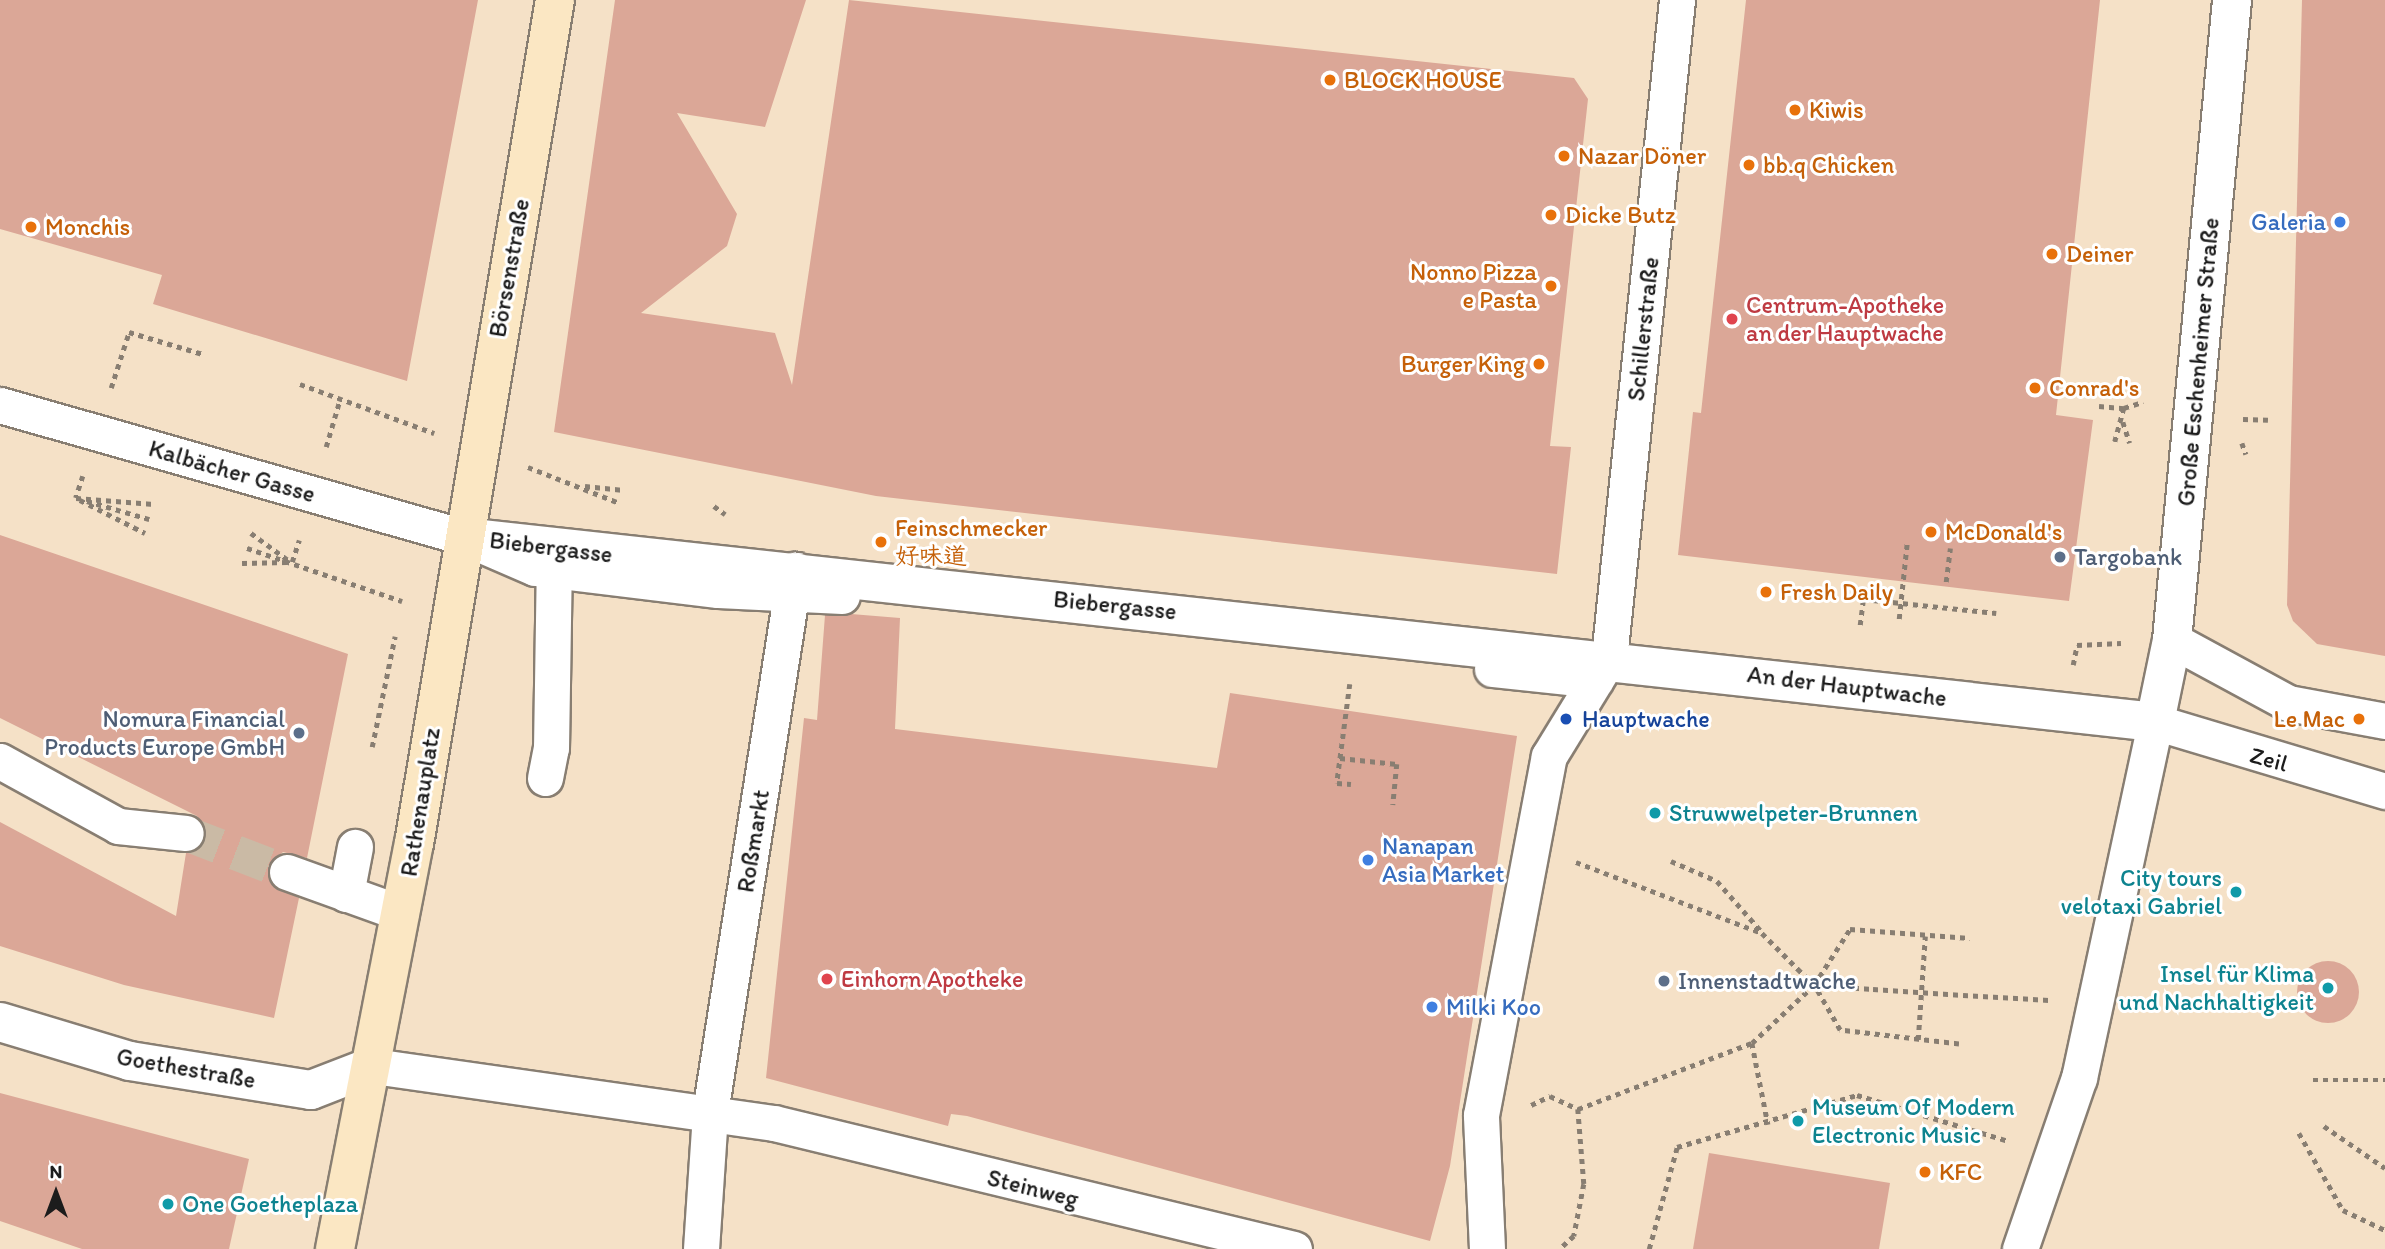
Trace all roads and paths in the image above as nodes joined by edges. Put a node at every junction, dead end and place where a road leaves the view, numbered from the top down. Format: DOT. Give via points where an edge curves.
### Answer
graph roads {
  1 [pos="555,0"];
  2 [pos="1677,0"];
  3 [pos="2232,0"];
  4 [pos="300,384"];
  5 [pos="340,399"];
  6 [pos="0,405"];
  7 [pos="2099,406"];
  8 [pos="2240,419"];
  9 [pos="2123,421"];
  10 [pos="2268,421"];
  11 [pos="2115,442"];
  12 [pos="2130,443"];
  13 [pos="624,490"];
  14 [pos="621,504"];
  15 [pos="149,519"];
  16 [pos="145,533"];
  17 [pos="251,533"];
  18 [pos="463,537"];
  19 [pos="1907,543"];
  20 [pos="247,548"];
  21 [pos="1950,548"];
  22 [pos="553,558"];
  23 [pos="292,562"];
  24 [pos="242,563"];
  25 [pos="793,581"];
  26 [pos="1946,582"];
  27 [pos="400,611"];
  28 [pos="1996,613"];
  29 [pos="1899,619"];
  30 [pos="397,624"];
  31 [pos="1860,625"];
  32 [pos="2172,640"];
  33 [pos="1354,653"];
  34 [pos="1602,669"];
  35 [pos="2385,721"];
  36 [pos="2155,722"];
  37 [pos="372,747"];
  38 [pos="1340,758"];
  39 [pos="0,761"];
  40 [pos="545,778"];
  41 [pos="1351,784"];
  42 [pos="2385,791"];
  43 [pos="1392,805"];
  44 [pos="186,834"];
  45 [pos="355,847"];
  46 [pos="1671,861"];
  47 [pos="287,872"];
  48 [pos="1630,883"];
  49 [pos="346,894"];
  50 [pos="401,913"];
  51 [pos="1762,933"];
  52 [pos="1925,936"];
  53 [pos="1970,938"];
  54 [pos="1814,985"];
  55 [pos="2095,1003"];
  56 [pos="0,1022"];
  57 [pos="1918,1040"];
  58 [pos="1752,1043"];
  59 [pos="1959,1044"];
  60 [pos="373,1066"];
  61 [pos="2313,1080"];
  62 [pos="2385,1080"];
  63 [pos="1550,1096"];
  64 [pos="1578,1110"];
  65 [pos="710,1112"];
  66 [pos="1768,1124"];
  67 [pos="2324,1126"];
  68 [pos="2299,1133"];
  69 [pos="2052,1155"];
  70 [pos="2385,1168"];
  71 [pos="2385,1230"];
  72 [pos="335,1249"];
  73 [pos="701,1249"];
  74 [pos="1294,1249"];
  75 [pos="1487,1249"];
  76 [pos="1560,1249"];
  77 [pos="1649,1249"];
  78 [pos="2020,1249"];
  1 -- 18 [label="main road, Börsenstraße"];
  2 -- 34 [label="street, Schillerstraße"];
  3 -- 32 [label="street, Große Eschenheimer Straße"];
  4 -- 5 [label="path"];
  6 -- 18 [label="street, Kalbächer Gasse"];
  7 -- 9 [label="path" via="2124,408"];
  8 -- 10 [label="path"];
  9 -- 11 [label="path"];
  9 -- 12 [label="path"];
  13 -- 14 [label="path" via="577,485"];
  15 -- 16 [label="path" via="76,498"];
  17 -- 23 [label="path"];
  18 -- 22 [label="street, Biebergasse"];
  18 -- 50 [label="main road, Rathenauplatz"];
  19 -- 29 [label="path"];
  20 -- 23 [label="path"];
  21 -- 26 [label="path"];
  22 -- 25 [label="street, Biebergasse"];
  22 -- 40 [label="street" via="551,748"];
  23 -- 24 [label="path"];
  23 -- 27 [label="path" via="403,597"];
  25 -- 33 [label="street, Biebergasse"];
  25 -- 34 [label="street, Biebergasse"];
  25 -- 65 [label="street, Roßmarkt"];
  28 -- 31 [label="path" via="1863,599"];
  30 -- 37 [label="path"];
  32 -- 35 [label="street" via="2288,703"];
  32 -- 36 [label="street, Große Eschenheimer Straße"];
  33 -- 34 [label="street, Biebergasse"];
  33 -- 38 [label="path"];
  34 -- 36 [label="street, An der Hauptwache"];
  34 -- 75 [label="street" via="1549,756 1481,1115"];
  36 -- 42 [label="street, Zeil"];
  36 -- 55 [label="street"];
  38 -- 41 [label="path" via="1337,783"];
  38 -- 43 [label="path" via="1397,764"];
  39 -- 44 [label="street" via="118,826"];
  45 -- 49 [label="street"];
  46 -- 51 [label="path" via="1717,881"];
  47 -- 49 [label="street"];
  48 -- 51 [label="path"];
  49 -- 50 [label="street"];
  50 -- 60 [label="main road, Rathenauplatz"];
  51 -- 54 [label="path"];
  52 -- 53 [label="path"];
  52 -- 54 [label="path" via="1850,929"];
  52 -- 57 [label="path"];
  54 -- 55 [label="path, bridge"];
  54 -- 57 [label="path" via="1840,1030"];
  54 -- 58 [label="path"];
  55 -- 69 [label="street"];
  56 -- 60 [label="street, Goethestraße" via="130,1061 311,1090"];
  57 -- 59 [label="path"];
  58 -- 64 [label="path"];
  58 -- 66 [label="path"];
  60 -- 65 [label="street"];
  60 -- 72 [label="main road, Rathenauplatz"];
  61 -- 62 [label="path"];
  63 -- 64 [label="path"];
  64 -- 76 [label="path" via="1584,1184 1574,1236"];
  65 -- 73 [label="street, Roßmarkt"];
  65 -- 74 [label="street, Steinweg" via="774,1123"];
  66 -- 69 [label="path" via="1857,1095"];
  66 -- 77 [label="path" via="1677,1147"];
  67 -- 70 [label="path"];
  68 -- 71 [label="path" via="2343,1210"];
  69 -- 78 [label="street"];
}
